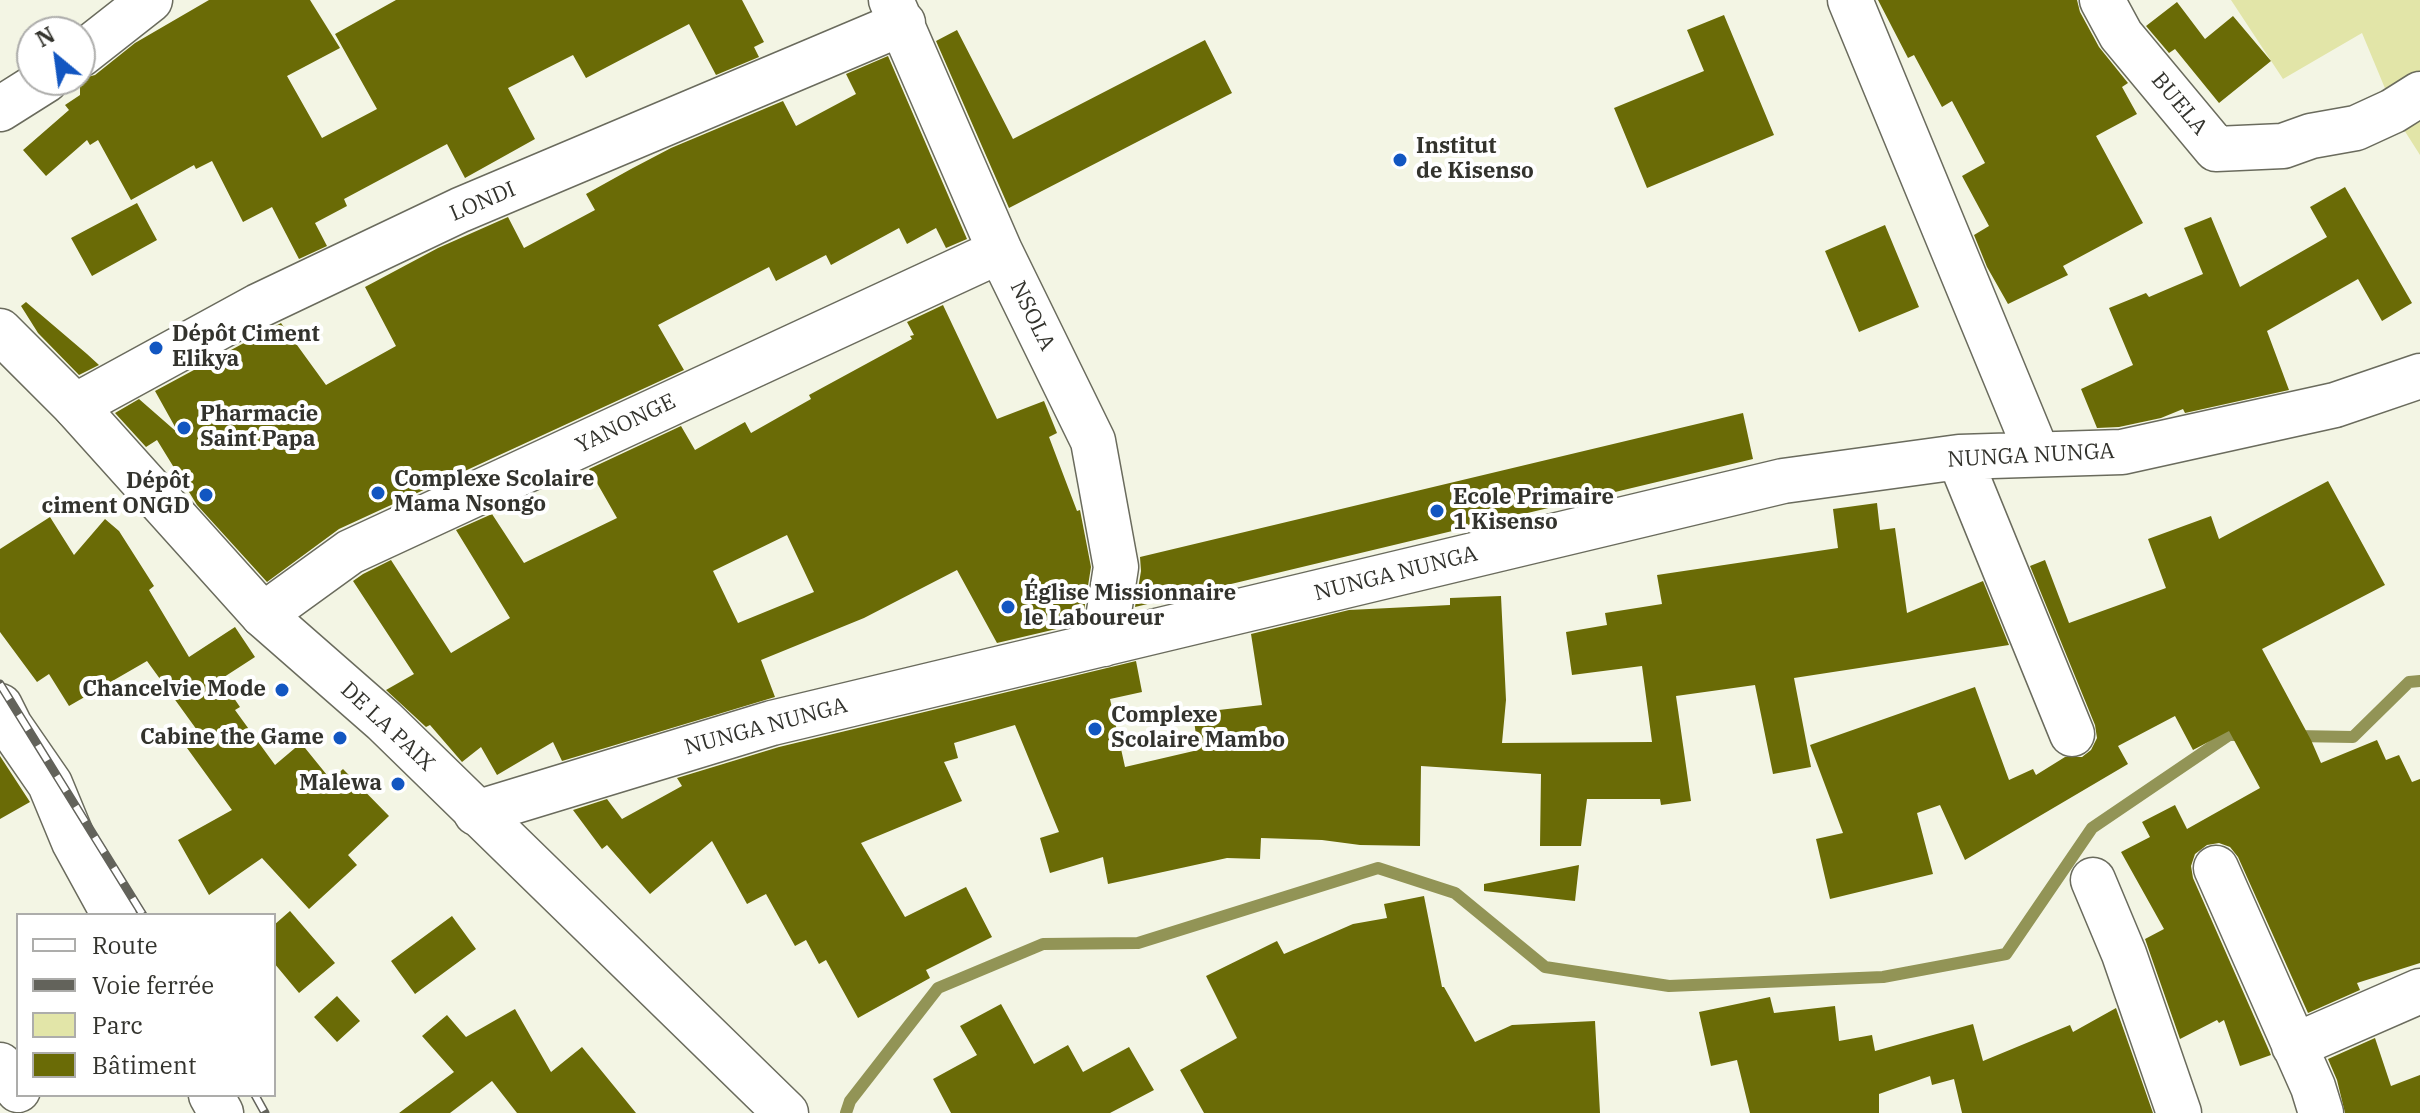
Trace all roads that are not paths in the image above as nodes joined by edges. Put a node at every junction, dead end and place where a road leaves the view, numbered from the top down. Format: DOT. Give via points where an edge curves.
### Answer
graph roads {
  1 [pos="1850,0"];
  2 [pos="2102,0"];
  3 [pos="144,2"];
  4 [pos="897,12"];
  5 [pos="96,42"];
  6 [pos="2420,94"];
  7 [pos="21,96"];
  8 [pos="0,109"];
  9 [pos="1000,251"];
  10 [pos="0,331"];
  11 [pos="2420,376"];
  12 [pos="75,406"];
  13 [pos="2037,453"];
  14 [pos="1959,457"];
  15 [pos="263,615"];
  16 [pos="1104,644"];
  17 [pos="0,706"];
  18 [pos="2072,734"];
  19 [pos="476,813"];
  20 [pos="2216,868"];
  21 [pos="2093,880"];
  22 [pos="113,913"];
  23 [pos="2420,991"];
  24 [pos="2294,1046"];
  25 [pos="0,1065"];
  26 [pos="16,1087"];
  27 [pos="786,1113"];
  28 [pos="2179,1113"];
  29 [pos="2321,1113"];
  1 -- 13 [label="street"];
  2 -- 6 [label="street, BUELA" via="2121,35 2216,149 2283,146 2356,128"];
  3 -- 5 [label="street"];
  4 -- 9 [label="street, NSOLA"];
  4 -- 12 [label="street, LONDI" via="258,306"];
  7 -- 8 [label="street"];
  9 -- 15 [label="street, YANONGE" via="350,552"];
  9 -- 16 [label="street, NSOLA" via="1093,441 1116,567"];
  10 -- 12 [label="street, DE LA PAIX"];
  11 -- 13 [label="street, NUNGA NUNGA" via="2335,405 2148,447"];
  12 -- 15 [label="street, DE LA PAIX"];
  13 -- 14 [label="street, NUNGA NUNGA"];
  14 -- 16 [label="street, NUNGA NUNGA" via="1783,481"];
  14 -- 18 [label="street"];
  15 -- 19 [label="street, DE LA PAIX" via="384,721"];
  16 -- 19 [label="street, NUNGA NUNGA" via="772,723"];
  17 -- 22 [label="street" via="50,784"];
  19 -- 27 [label="street, DE LA PAIX"];
  20 -- 24 [label="street"];
  21 -- 28 [label="street"];
  23 -- 24 [label="street"];
  24 -- 29 [label="street"];
  25 -- 26 [label="street"];
}
